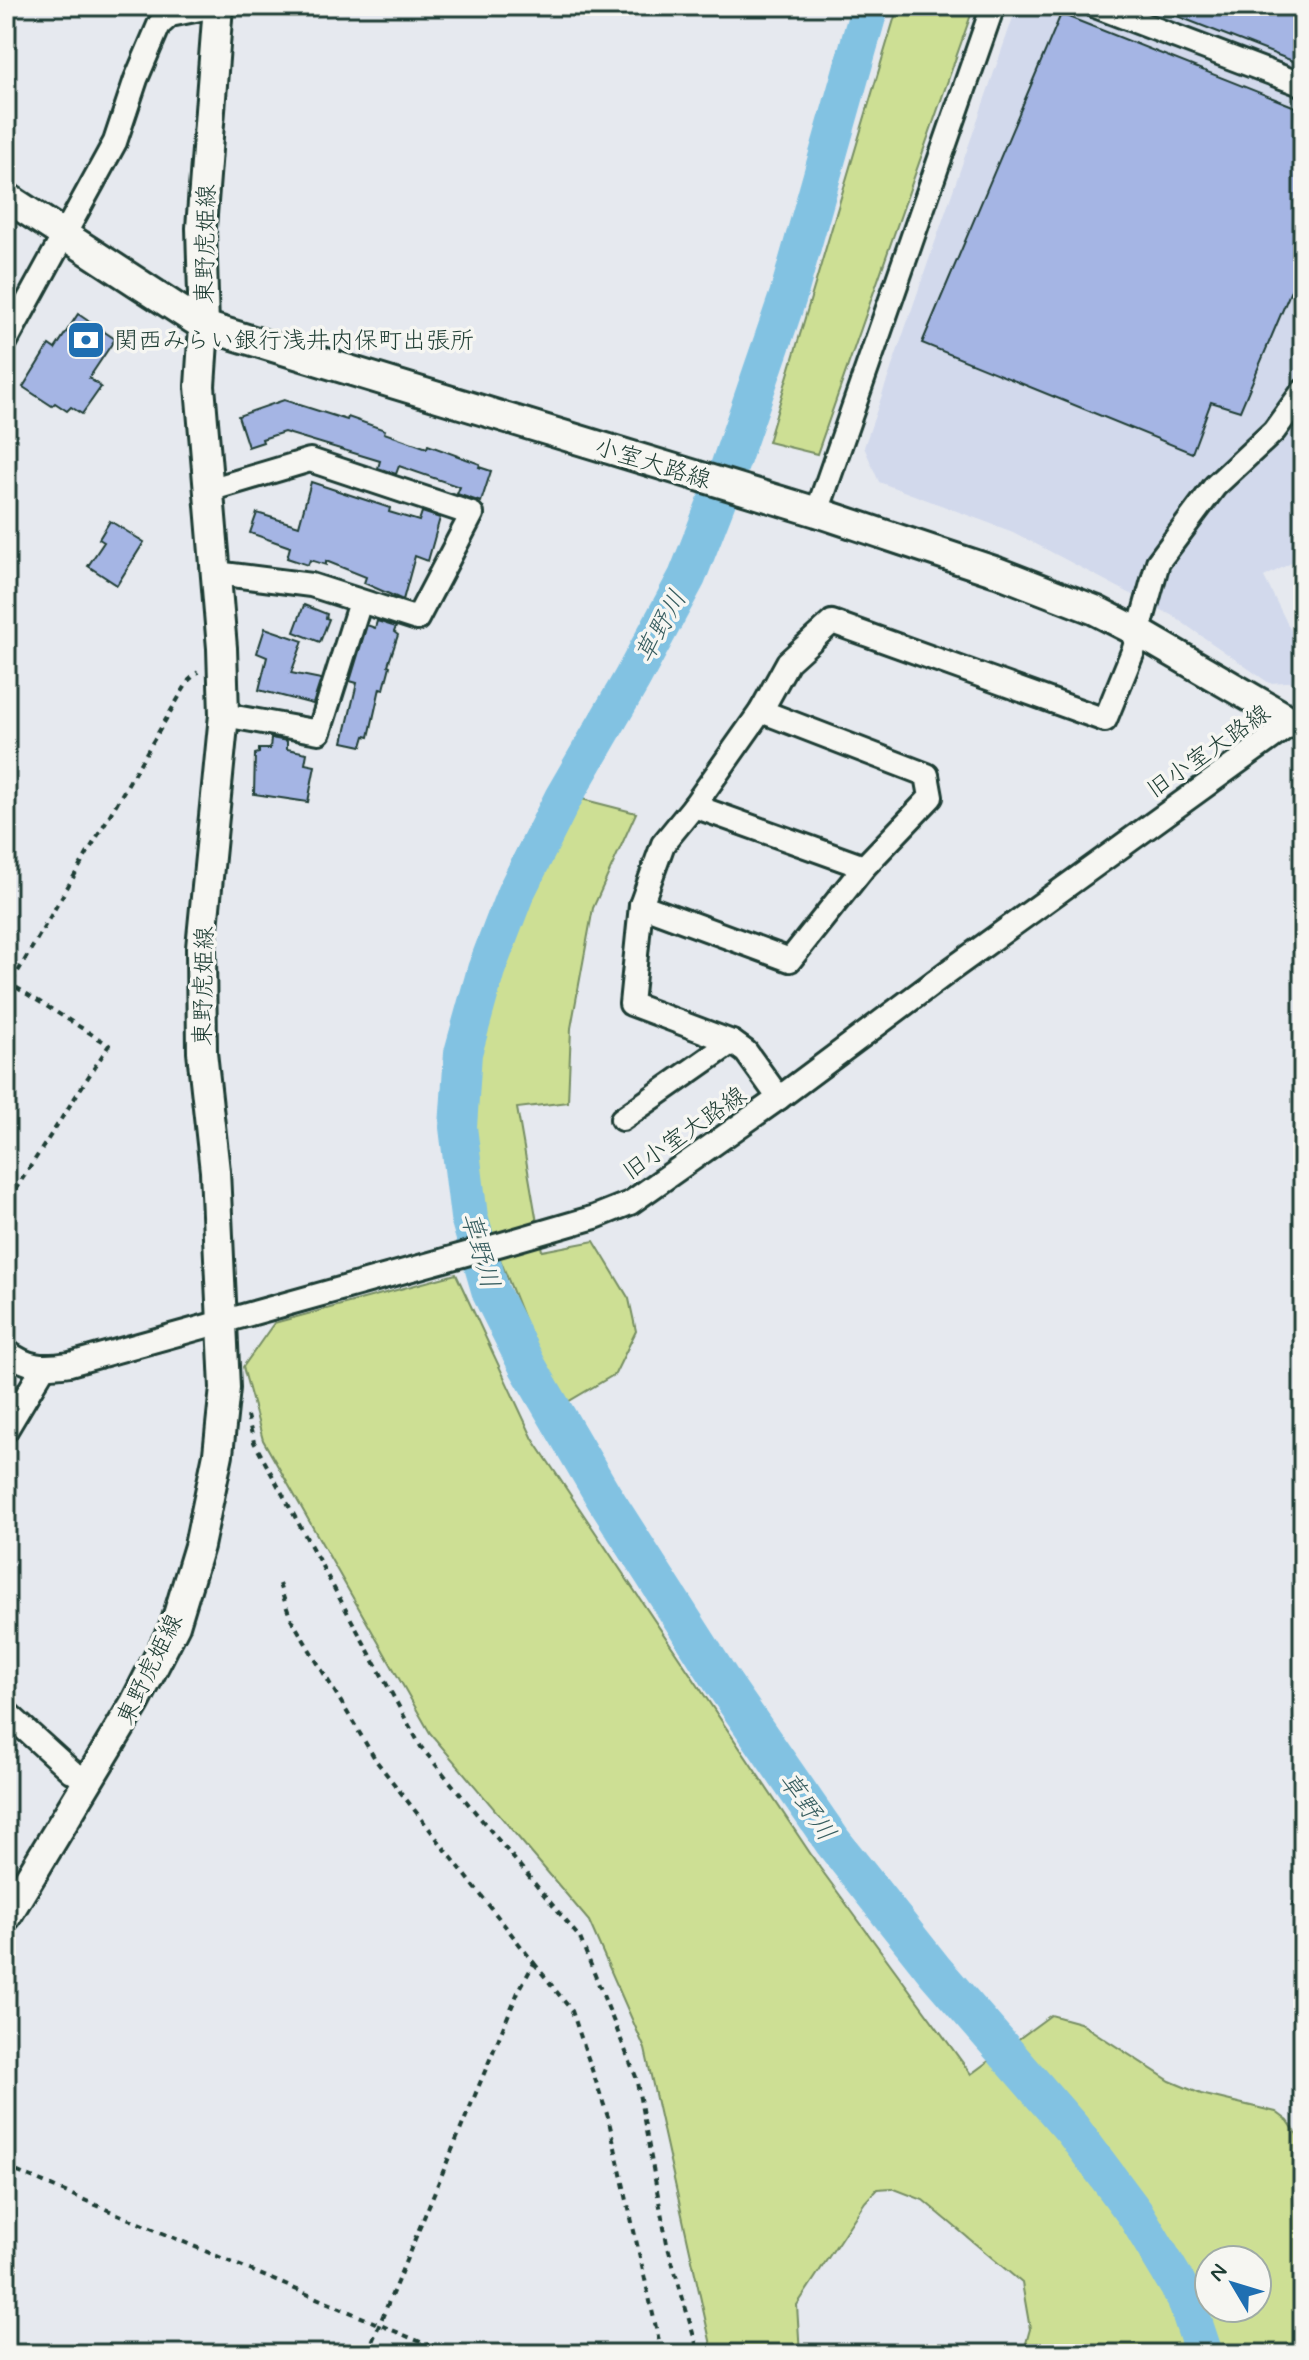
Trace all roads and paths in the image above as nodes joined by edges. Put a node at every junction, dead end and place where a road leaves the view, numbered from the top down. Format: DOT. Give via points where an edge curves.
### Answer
graph roads {
  1 [pos="217,6"];
  2 [pos="993,6"];
  3 [pos="1095,6"];
  4 [pos="1303,85"];
  5 [pos="6,197"];
  6 [pos="62,235"];
  7 [pos="204,326"];
  8 [pos="6,341"];
  9 [pos="1303,391"];
  10 [pos="209,490"];
  11 [pos="812,511"];
  12 [pos="216,573"];
  13 [pos="360,602"];
  14 [pos="1138,632"];
  15 [pos="222,648"];
  16 [pos="761,711"];
  17 [pos="224,715"];
  18 [pos="1300,722"];
  19 [pos="694,806"];
  20 [pos="864,867"];
  21 [pos="641,905"];
  22 [pos="8,982"];
  23 [pos="6,992"];
  24 [pos="732,1042"];
  25 [pos="779,1098"];
  26 [pos="622,1119"];
  27 [pos="6,1204"];
  28 [pos="221,1324"];
  29 [pos="6,1351"];
  30 [pos="43,1368"];
  31 [pos="244,1405"];
  32 [pos="6,1430"];
  33 [pos="279,1584"];
  34 [pos="6,1712"];
  35 [pos="89,1781"];
  36 [pos="1303,1893"];
  37 [pos="6,1917"];
  38 [pos="1303,1918"];
  39 [pos="534,1963"];
  40 [pos="6,2167"];
  41 [pos="379,2325"];
  42 [pos="367,2354"];
  43 [pos="449,2354"];
  44 [pos="662,2354"];
  45 [pos="699,2354"];
  1 -- 6 [label="street" via="170,15 159,25 115,142"];
  1 -- 7 [label="main road, 東野虎姫線" via="201,228"];
  2 -- 11 [label="street"];
  3 -- 4 [label="street"];
  5 -- 6 [label="main road, 小室大路線"];
  6 -- 7 [label="main road, 小室大路線"];
  6 -- 8 [label="street"];
  7 -- 10 [label="main road, 東野虎姫線" via="200,386"];
  7 -- 11 [label="main road, 小室大路線"];
  9 -- 14 [label="street" via="1274,431 1215,486 1158,562"];
  10 -- 12 [label="main road, 東野虎姫線"];
  10 -- 13 [label="street" via="310,460 472,514 417,619"];
  11 -- 14 [label="main road, 小室大路線" via="997,572"];
  12 -- 13 [label="street" via="311,585"];
  12 -- 15 [label="main road, 東野虎姫線"];
  13 -- 17 [label="street" via="319,732"];
  14 -- 16 [label="street" via="1105,720 832,622 788,662"];
  14 -- 18 [label="main road, 小室大路線"];
  15 -- 17 [label="main road, 東野虎姫線"];
  15 -- 22 [label="path" via="189,680"];
  16 -- 19 [label="street"];
  16 -- 20 [label="street" via="927,775 931,797"];
  17 -- 28 [label="main road, 東野虎姫線" via="201,948 202,1052 215,1171"];
  18 -- 25 [label="street, 旧小室大路線" via="1097,863"];
  19 -- 20 [label="street"];
  19 -- 21 [label="street" via="663,844"];
  20 -- 21 [label="street" via="790,960"];
  21 -- 24 [label="street" via="631,1004"];
  22 -- 23 [label="path"];
  22 -- 27 [label="path" via="109,1045"];
  24 -- 25 [label="street" via="746,1052"];
  24 -- 26 [label="street"];
  25 -- 28 [label="street, 旧小室大路線" via="630,1203"];
  28 -- 30 [label="street, 旧小室大路線"];
  28 -- 35 [label="main road, 東野虎姫線" via="225,1388 199,1546 175,1625"];
  29 -- 30 [label="street"];
  30 -- 32 [label="street"];
  31 -- 45 [label="path" via="254,1442 421,1747 580,1938 636,2077 667,2244"];
  33 -- 39 [label="path" via="290,1617 377,1762"];
  34 -- 35 [label="street"];
  35 -- 37 [label="main road, 東野虎姫線"];
  36 -- 38 [label="path" via="1291,1907"];
  39 -- 41 [label="path"];
  39 -- 44 [label="path" via="572,2011 608,2117"];
  40 -- 41 [label="path"];
  41 -- 42 [label="path"];
  41 -- 43 [label="path"];
}
